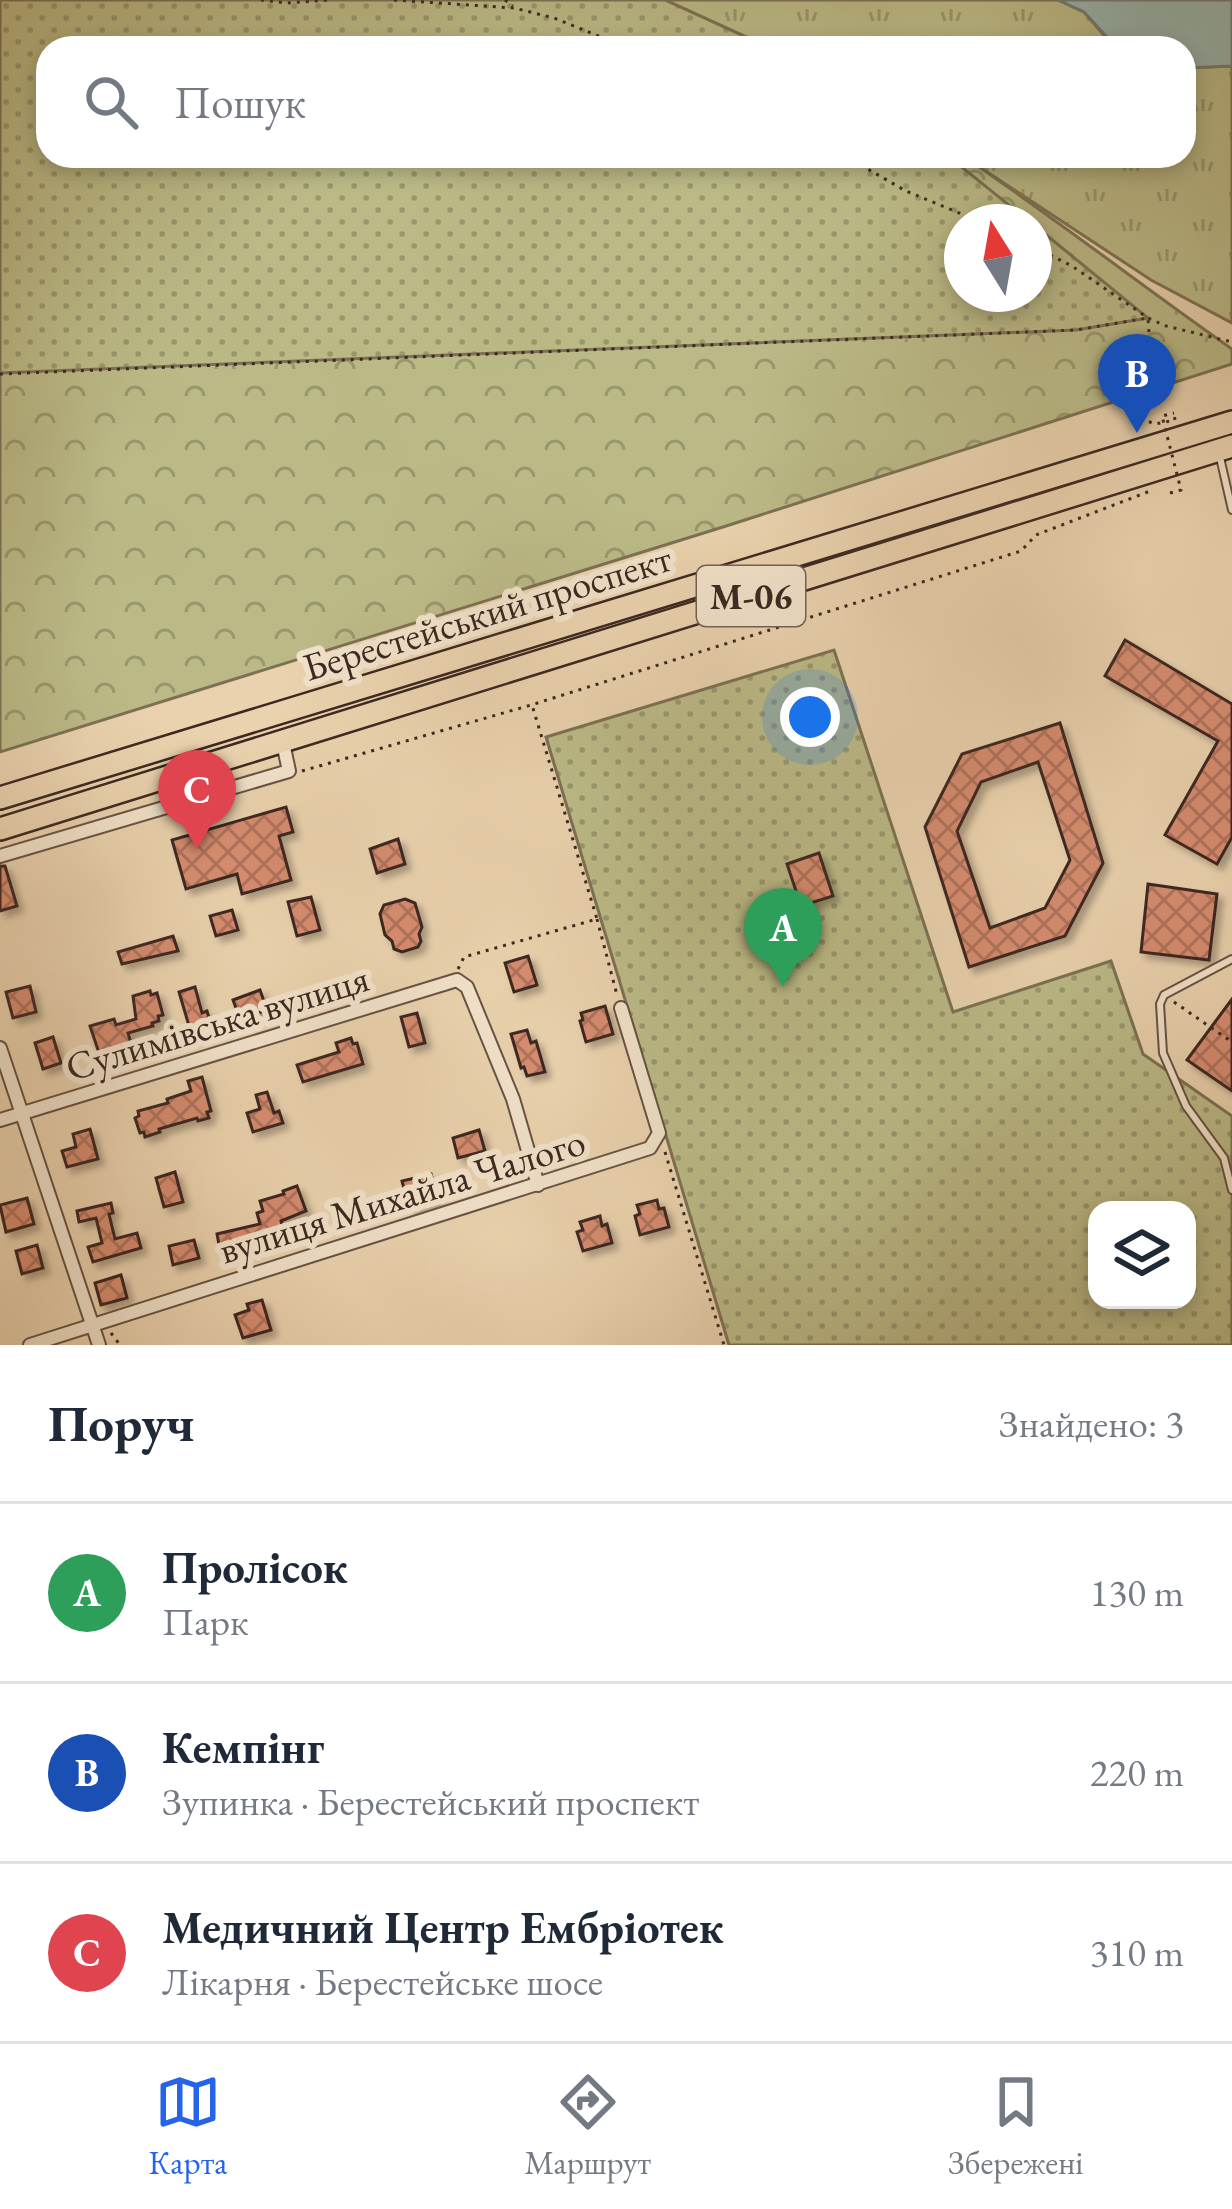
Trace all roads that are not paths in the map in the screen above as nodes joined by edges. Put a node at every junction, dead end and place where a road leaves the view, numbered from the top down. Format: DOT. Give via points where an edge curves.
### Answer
graph roads {
  1 [pos="1232,422"];
  2 [pos="1228,451"];
  3 [pos="1232,510"];
  4 [pos="283,743"];
  5 [pos="0,799"];
  6 [pos="0,829"];
  7 [pos="0,856"];
  8 [pos="1232,959"];
  9 [pos="620,1008"];
  10 [pos="0,1048"];
  11 [pos="21,1114"];
  12 [pos="0,1120"];
  13 [pos="538,1185"];
  14 [pos="1232,1190"];
  15 [pos="92,1325"];
  16 [pos="30,1345"];
  17 [pos="99,1345"];
  1 -- 5 [label="highway, Берестейський проспект / М-06"];
  2 -- 3 [label="lane"];
  2 -- 4 [label="highway, Берестейський проспект / М-06"];
  4 -- 6 [label="highway, М-06"];
  4 -- 7 [label="street" via="289,771"];
  8 -- 14 [label="lane" via="1160,1004 1163,1053 1186,1106 1224,1158"];
  9 -- 13 [label="street, вулиця Михайла Чалого" via="659,1133 650,1148"];
  10 -- 11 [label="street"];
  11 -- 12 [label="street, Сулимівська вулиця"];
  11 -- 13 [label="street, Сулимівська вулиця" via="460,981 513,1099"];
  11 -- 15 [label="street"];
  13 -- 15 [label="street, вулиця Михайла Чалого"];
  15 -- 16 [label="street, вулиця Михайла Чалого"];
  15 -- 17 [label="street"];
}
